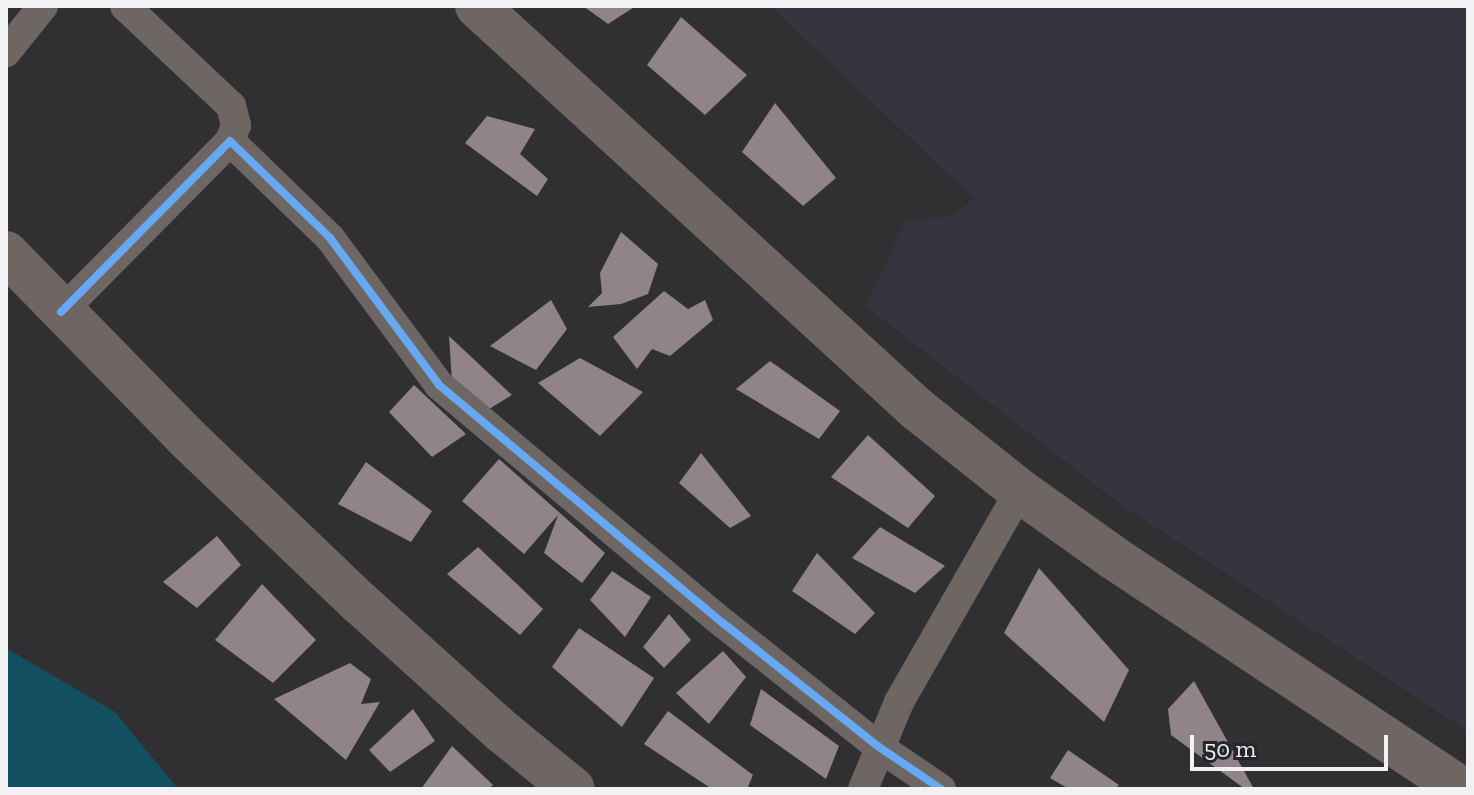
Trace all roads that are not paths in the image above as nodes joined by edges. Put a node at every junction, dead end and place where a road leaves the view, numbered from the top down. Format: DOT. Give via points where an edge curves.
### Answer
graph roads {
  1 [pos="43,6"];
  2 [pos="125,6"];
  3 [pos="477,6"];
  4 [pos="6,52"];
  5 [pos="230,141"];
  6 [pos="6,253"];
  7 [pos="61,312"];
  8 [pos="1020,491"];
  9 [pos="879,747"];
  10 [pos="573,789"];
  11 [pos="863,789"];
  12 [pos="941,789"];
  13 [pos="1462,789"];
  1 -- 4 [label="street"];
  2 -- 5 [label="street" via="231,106 236,125"];
  3 -- 8 [label="main road" via="917,409"];
  5 -- 7 [label="street"];
  5 -- 9 [label="street" via="330,238 439,385"];
  6 -- 7 [label="main road"];
  7 -- 10 [label="main road" via="360,603"];
  8 -- 9 [label="street" via="899,702"];
  8 -- 13 [label="main road"];
  9 -- 11 [label="street"];
  9 -- 12 [label="street"];
}
